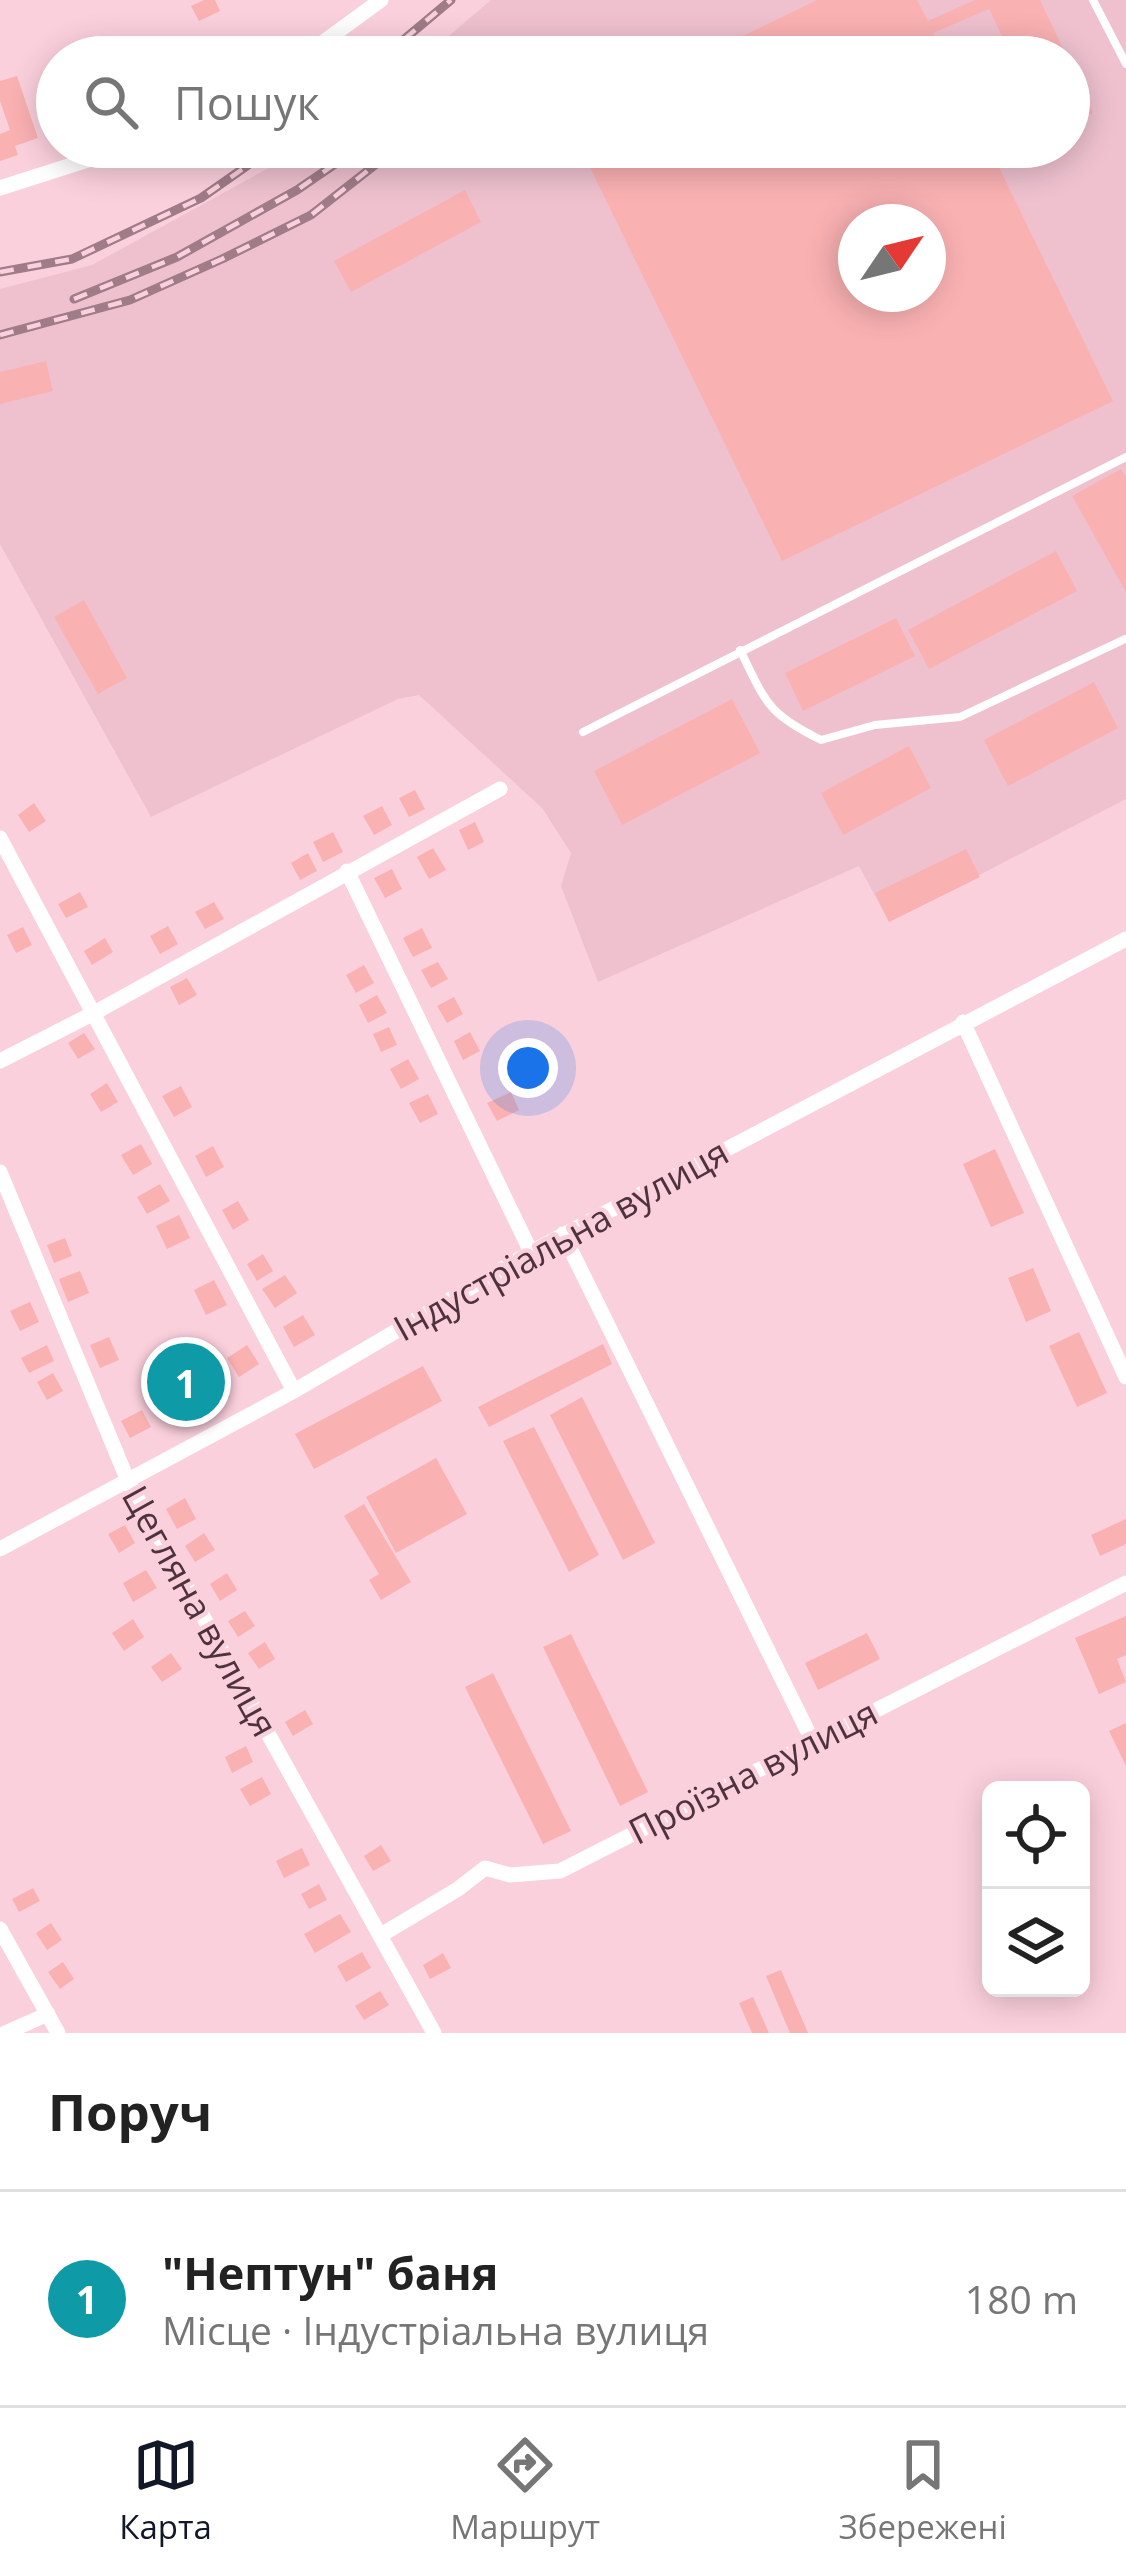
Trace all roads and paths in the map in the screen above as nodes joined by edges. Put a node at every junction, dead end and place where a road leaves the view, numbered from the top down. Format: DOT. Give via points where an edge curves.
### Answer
graph roads {
  1 [pos="382,0"];
  2 [pos="1094,0"];
  3 [pos="332,36"];
  4 [pos="1121,44"];
  5 [pos="1126,64"];
  6 [pos="62,168"];
  7 [pos="0,188"];
  8 [pos="1126,457"];
  9 [pos="1125,638"];
  10 [pos="740,650"];
  11 [pos="583,732"];
  12 [pos="500,789"];
  13 [pos="0,838"];
  14 [pos="347,871"];
  15 [pos="1126,939"];
  16 [pos="94,1013"];
  17 [pos="963,1022"];
  18 [pos="0,1061"];
  19 [pos="0,1172"];
  20 [pos="563,1234"];
  21 [pos="531,1252"];
  22 [pos="1126,1377"];
  23 [pos="295,1390"];
  24 [pos="128,1481"];
  25 [pos="0,1550"];
  26 [pos="1126,1583"];
  27 [pos="813,1742"];
  28 [pos="0,1929"];
  29 [pos="381,1936"];
  30 [pos="48,2014"];
  31 [pos="4,2033"];
  32 [pos="58,2033"];
  33 [pos="434,2033"];
  1 -- 3 [label="street"];
  2 -- 4 [label="lane"];
  4 -- 5 [label="lane"];
  6 -- 7 [label="street"];
  8 -- 10 [label="lane"];
  9 -- 10 [label="lane" via="960,717 821,740 765,702"];
  10 -- 11 [label="lane"];
  12 -- 14 [label="street"];
  13 -- 16 [label="street"];
  14 -- 16 [label="street"];
  14 -- 21 [label="street"];
  15 -- 17 [label="street, Індустріальна вулиця"];
  16 -- 18 [label="street"];
  16 -- 23 [label="street"];
  17 -- 20 [label="street, Індустріальна вулиця"];
  17 -- 22 [label="street"];
  19 -- 24 [label="street, Цегляна вулиця"];
  20 -- 21 [label="street, Індустріальна вулиця"];
  20 -- 27 [label="street"];
  21 -- 23 [label="street, Індустріальна вулиця"];
  23 -- 24 [label="street, Індустріальна вулиця"];
  24 -- 25 [label="street, Індустріальна вулиця"];
  24 -- 29 [label="street, Цегляна вулиця"];
  26 -- 27 [label="street, Проїзна вулиця"];
  27 -- 29 [label="street, Проїзна вулиця" via="560,1871 484,1868"];
  28 -- 30 [label="street"];
  29 -- 33 [label="street, Цегляна вулиця"];
  30 -- 31 [label="street"];
  30 -- 32 [label="street"];
}
